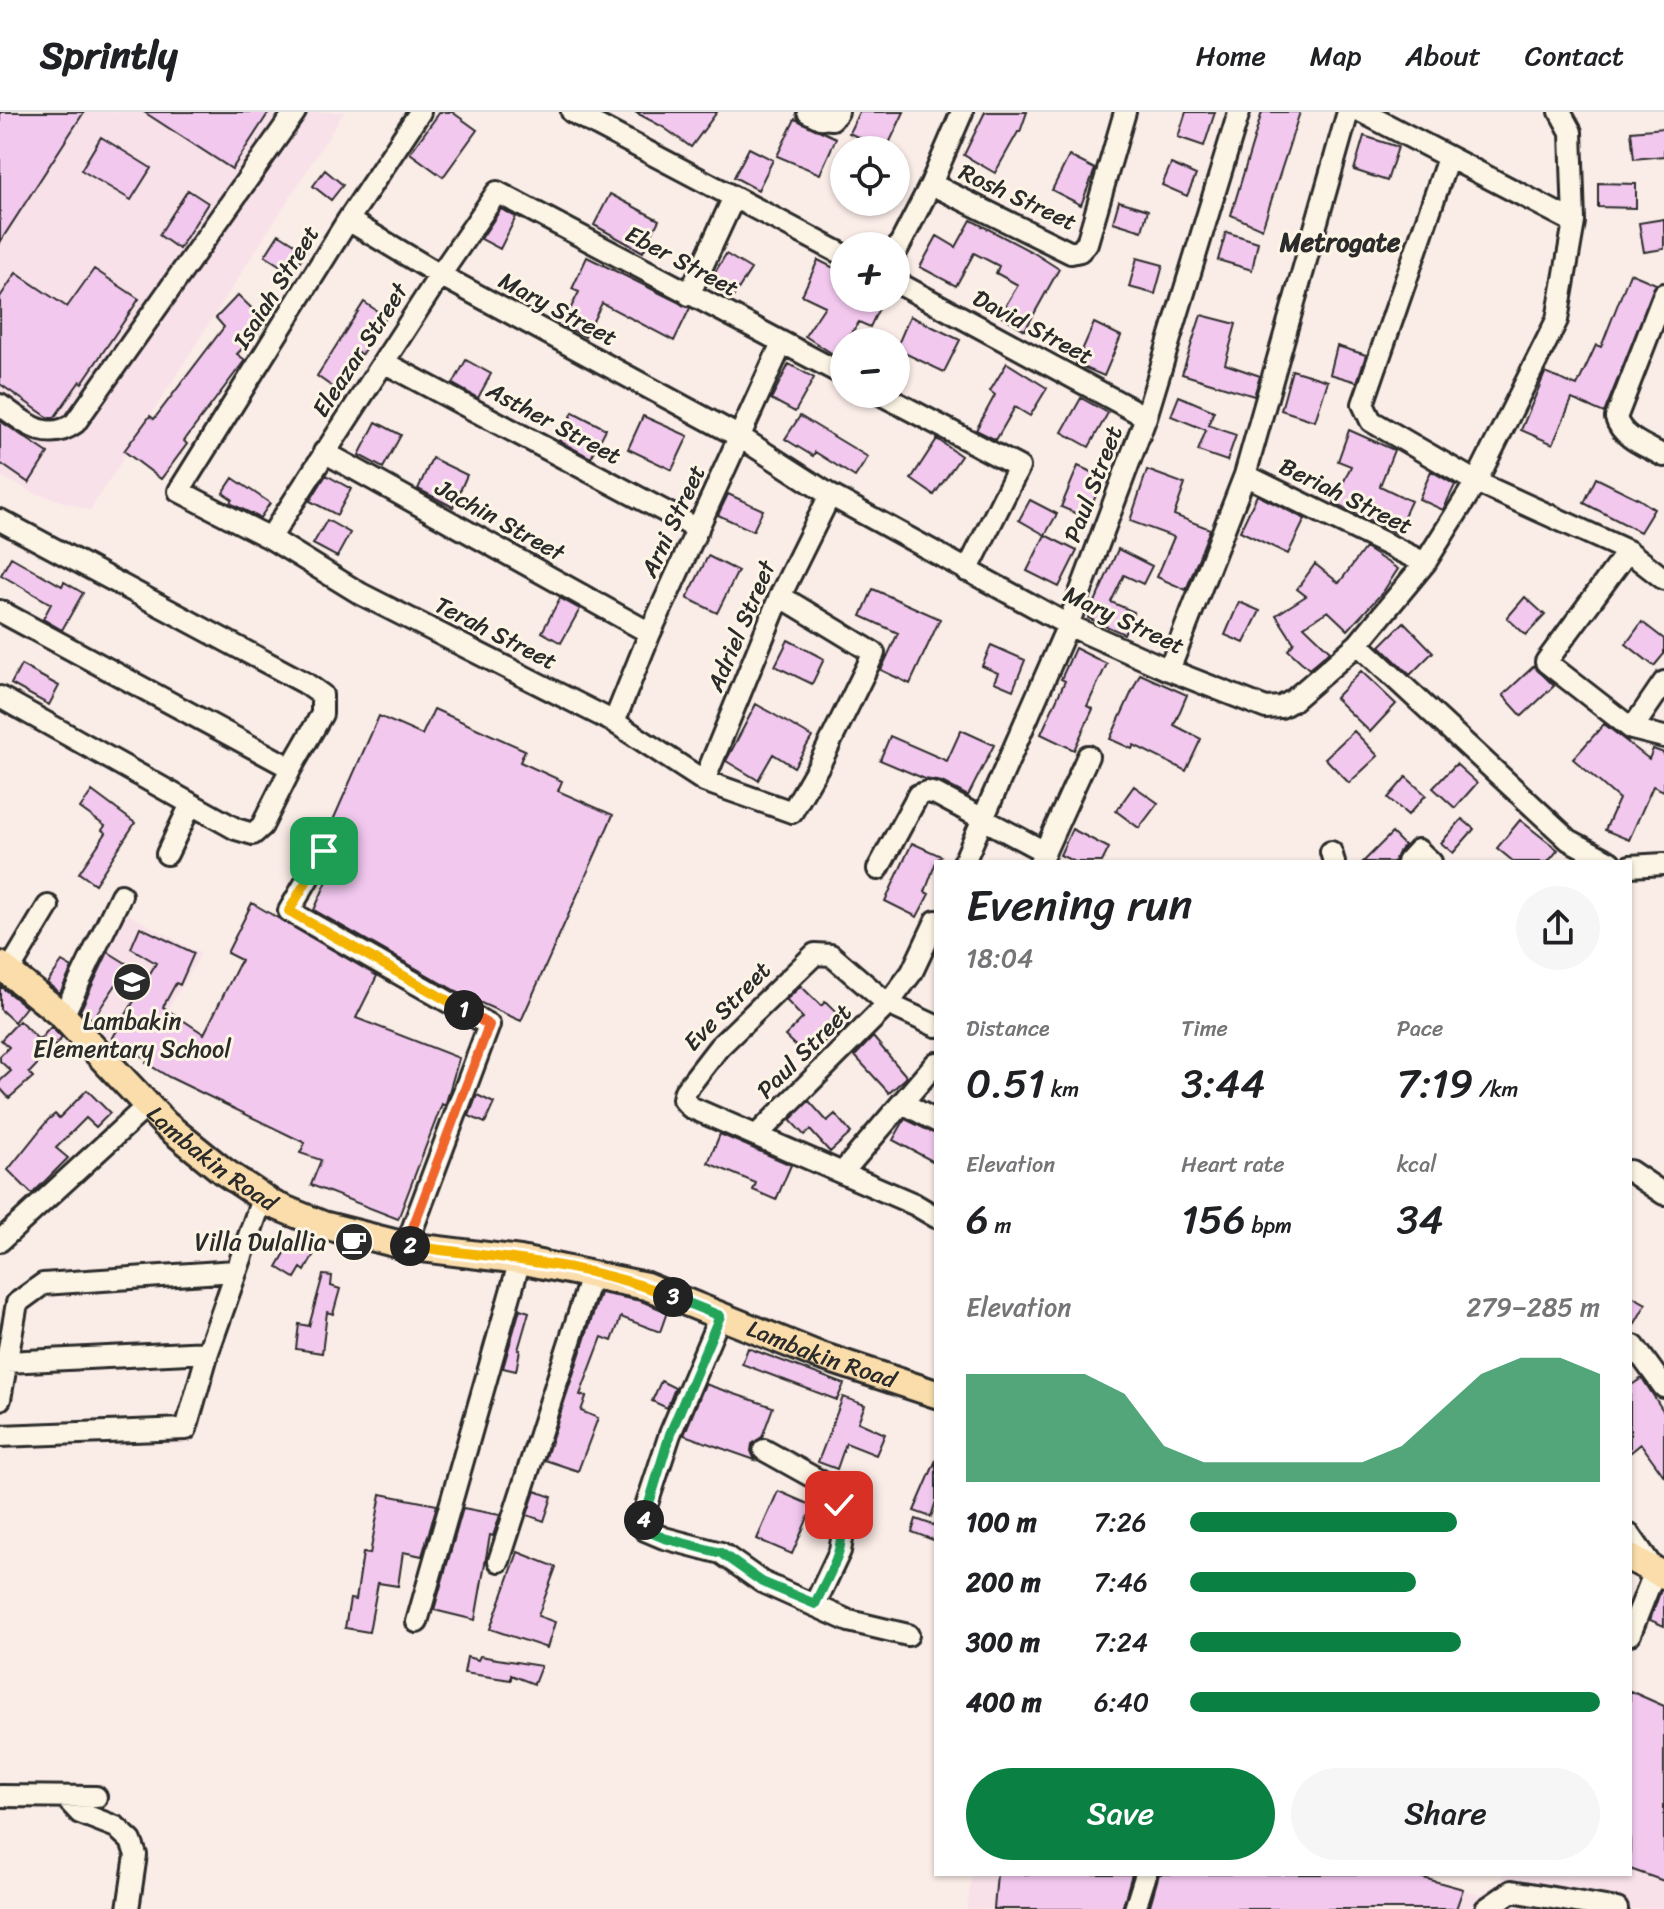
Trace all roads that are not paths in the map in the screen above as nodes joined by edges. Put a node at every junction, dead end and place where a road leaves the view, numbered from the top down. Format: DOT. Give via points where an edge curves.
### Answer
graph roads {
  1 [pos="295,112"];
  2 [pos="420,112"];
  3 [pos="572,112"];
  4 [pos="808,112"];
  5 [pos="838,112"];
  6 [pos="962,112"];
  7 [pos="1125,112"];
  8 [pos="1239,112"];
  9 [pos="1348,112"];
  10 [pos="1362,112"];
  11 [pos="1560,112"];
  12 [pos="1448,158"];
  13 [pos="931,184"];
  14 [pos="497,192"];
  15 [pos="734,197"];
  16 [pos="348,220"];
  17 [pos="1574,222"];
  18 [pos="906,232"];
  19 [pos="830,248"];
  20 [pos="440,275"];
  21 [pos="910,290"];
  22 [pos="1664,294"];
  23 [pos="689,295"];
  24 [pos="782,343"];
  25 [pos="385,363"];
  26 [pos="830,368"];
  27 [pos="0,405"];
  28 [pos="907,408"];
  29 [pos="1146,417"];
  30 [pos="740,437"];
  31 [pos="324,452"];
  32 [pos="1664,456"];
  33 [pos="1245,475"];
  34 [pos="1476,482"];
  35 [pos="179,491"];
  36 [pos="830,495"];
  37 [pos="0,520"];
  38 [pos="698,529"];
  39 [pos="270,538"];
  40 [pos="1628,551"];
  41 [pos="1425,563"];
  42 [pos="967,571"];
  43 [pos="1664,579"];
  44 [pos="780,596"];
  45 [pos="0,611"];
  46 [pos="1068,625"];
  47 [pos="650,633"];
  48 [pos="1358,644"];
  49 [pos="1169,670"];
  50 [pos="1664,682"];
  51 [pos="0,697"];
  52 [pos="614,722"];
  53 [pos="1632,729"];
  54 [pos="1664,737"];
  55 [pos="1088,756"];
  56 [pos="291,768"];
  57 [pos="704,781"];
  58 [pos="191,804"];
  59 [pos="984,821"];
  60 [pos="324,851"];
  61 [pos="167,854"];
  62 [pos="1042,857"];
  63 [pos="965,860"];
  64 [pos="1409,860"];
  65 [pos="1429,860"];
  66 [pos="1606,860"];
  67 [pos="1664,864"];
  68 [pos="1632,866"];
  69 [pos="878,869"];
  70 [pos="121,895"];
  71 [pos="48,906"];
  72 [pos="934,925"];
  73 [pos="4,968"];
  74 [pos="888,1004"];
  75 [pos="63,1016"];
  76 [pos="934,1025"];
  77 [pos="934,1065"];
  78 [pos="903,1103"];
  79 [pos="148,1105"];
  80 [pos="934,1120"];
  81 [pos="756,1136"];
  82 [pos="1632,1172"];
  83 [pos="842,1173"];
  84 [pos="1664,1194"];
  85 [pos="262,1199"];
  86 [pos="934,1216"];
  87 [pos="0,1241"];
  88 [pos="406,1246"];
  89 [pos="520,1260"];
  90 [pos="235,1271"];
  91 [pos="592,1273"];
  92 [pos="720,1316"];
  93 [pos="1632,1346"];
  94 [pos="208,1352"];
  95 [pos="7,1362"];
  96 [pos="1664,1387"];
  97 [pos="934,1393"];
  98 [pos="0,1399"];
  99 [pos="0,1436"];
  100 [pos="764,1450"];
  101 [pos="1632,1538"];
  102 [pos="1632,1559"];
  103 [pos="499,1561"];
  104 [pos="1660,1573"];
  105 [pos="815,1604"];
  106 [pos="417,1622"];
  107 [pos="1632,1630"];
  108 [pos="908,1635"];
  109 [pos="0,1796"];
  110 [pos="65,1797"];
  111 [pos="96,1797"];
  112 [pos="1145,1876"];
  113 [pos="128,1909"];
  114 [pos="1135,1909"];
  115 [pos="1486,1909"];
  116 [pos="1617,1909"];
  1 -- 27 [label="street" via="75,423 63,431 38,431"];
  2 -- 16 [label="street, Isaiah Street"];
  3 -- 15 [label="street"];
  4 -- 5 [label="street" via="832,119"];
  6 -- 13 [label="street"];
  7 -- 13 [label="street, Rosh Street" via="1087,243 1080,251 1071,253"];
  8 -- 29 [label="street, Paul Street"];
  9 -- 33 [label="street"];
  10 -- 12 [label="street"];
  11 -- 17 [label="street, Mary Street" via="1571,132"];
  12 -- 17 [label="street"];
  12 -- 34 [label="street" via="1363,404 1371,421"];
  13 -- 18 [label="street"];
  14 -- 20 [label="street, Eleazar Street"];
  14 -- 23 [label="street, Eber Street"];
  15 -- 19 [label="street"];
  15 -- 23 [label="street"];
  16 -- 20 [label="street, Mary Street"];
  16 -- 35 [label="street, Isaiah Street"];
  17 -- 34 [label="street, Mary Street" via="1557,320"];
  20 -- 25 [label="street, Eleazar Street"];
  20 -- 30 [label="street, Mary Street"];
  21 -- 29 [label="street, David Street"];
  22 -- 32 [label="street" via="1616,418 1626,435"];
  23 -- 24 [label="street, Eber Street"];
  24 -- 26 [label="street, Eber Street"];
  24 -- 30 [label="street, Arni Street"];
  25 -- 31 [label="street, Eleazar Street"];
  25 -- 38 [label="street, Asther Street"];
  28 -- 42 [label="street" via="1019,467"];
  29 -- 46 [label="street, Paul Street"];
  30 -- 36 [label="street, Mary Street"];
  30 -- 38 [label="street, Arni Street"];
  31 -- 39 [label="street, Eleazar Street"];
  31 -- 47 [label="street, Jachin Street"];
  33 -- 41 [label="street, Beriah Street"];
  33 -- 49 [label="street"];
  34 -- 40 [label="street"];
  34 -- 41 [label="street, Mary Street"];
  35 -- 39 [label="street, Terah Street"];
  36 -- 42 [label="street, Mary Street"];
  36 -- 44 [label="street, Adriel Street"];
  37 -- 56 [label="street" via="322,695 322,714"];
  38 -- 47 [label="street, Arni Street"];
  39 -- 52 [label="street, Terah Street" via="361,594"];
  40 -- 43 [label="street"];
  40 -- 53 [label="street" via="1546,662"];
  41 -- 48 [label="street, Mary Street"];
  42 -- 46 [label="street, Mary Street"];
  44 -- 57 [label="street, Adriel Street"];
  44 -- 57 [label="street, Terah Street" via="874,653 792,812"];
  45 -- 56 [label="street"];
  46 -- 49 [label="street, Mary Street"];
  46 -- 59 [label="street, Paul Street"];
  47 -- 52 [label="street, Arni Street"];
  48 -- 49 [label="street, Mary Street" via="1281,707 1266,708"];
  48 -- 66 [label="street" via="1569,840"];
  50 -- 53 [label="street"];
  51 -- 58 [label="street"];
  52 -- 57 [label="street, Terah Street"];
  53 -- 54 [label="street"];
  55 -- 62 [label="street"];
  56 -- 58 [label="street" via="253,834"];
  58 -- 61 [label="street"];
  59 -- 62 [label="street"];
  59 -- 63 [label="street, Paul Street"];
  59 -- 69 [label="street" via="936,794 918,795"];
  60 -- 88 [label="street" via="289,911 489,1025"];
  64 -- 65 [label="street" via="1418,850"];
  67 -- 68 [label="street"];
  70 -- 75 [label="street"];
  71 -- 73 [label="street"];
  72 -- 74 [label="street, Paul Street" via="912,972"];
  73 -- 75 [label="main road, Lambakin Road"];
  74 -- 76 [label="street"];
  74 -- 81 [label="street, Paul Street"];
  74 -- 81 [label="street, Eve Street" via="831,955 815,954 719,1047 683,1099"];
  75 -- 79 [label="main road, Lambakin Road"];
  77 -- 78 [label="street"];
  78 -- 80 [label="street"];
  78 -- 83 [label="street"];
  79 -- 85 [label="main road, Lambakin Road" via="193,1149"];
  79 -- 87 [label="street"];
  81 -- 83 [label="street"];
  82 -- 84 [label="street"];
  83 -- 86 [label="street"];
  85 -- 88 [label="main road, Lambakin Road" via="323,1225"];
  85 -- 90 [label="street"];
  88 -- 89 [label="main road, Lambakin Road"];
  89 -- 91 [label="main road, Lambakin Road"];
  89 -- 106 [label="street"];
  90 -- 94 [label="street"];
  90 -- 95 [label="street" via="43,1284 17,1303"];
  91 -- 92 [label="main road, Lambakin Road" via="646,1286"];
  91 -- 103 [label="street"];
  92 -- 97 [label="main road, Lambakin Road"];
  92 -- 105 [label="street" via="670,1434 643,1516 645,1530 721,1553 762,1582"];
  93 -- 96 [label="street"];
  94 -- 95 [label="street"];
  94 -- 99 [label="street" via="186,1429"];
  95 -- 98 [label="street"];
  100 -- 105 [label="street" via="827,1485 839,1505 844,1528 840,1551"];
  101 -- 104 [label="street"];
  102 -- 104 [label="main road"];
  104 -- 107 [label="street"];
  105 -- 108 [label="street" via="849,1621"];
  109 -- 110 [label="street"];
  110 -- 111 [label="street"];
  110 -- 113 [label="street" via="80,1813 116,1827 131,1841 136,1855"];
  112 -- 114 [label="street"];
  115 -- 116 [label="street" via="1512,1891"];
}
